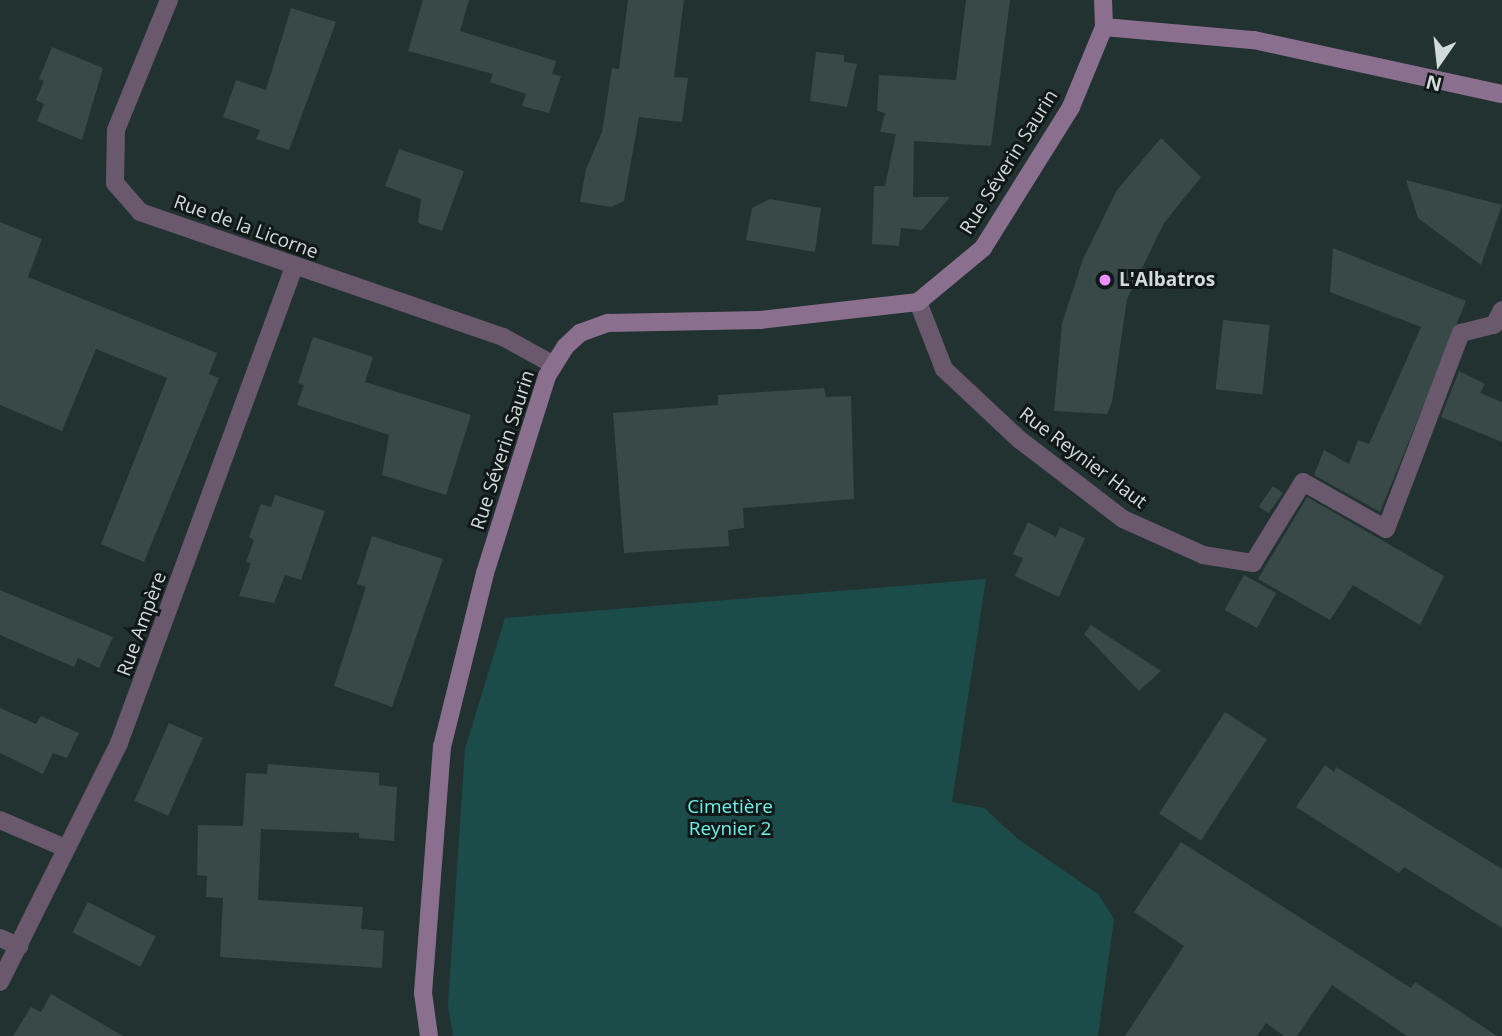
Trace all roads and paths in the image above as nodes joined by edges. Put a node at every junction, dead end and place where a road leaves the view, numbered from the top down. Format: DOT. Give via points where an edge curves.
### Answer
graph roads {
  1 [pos="169,0"];
  2 [pos="1103,0"];
  3 [pos="1104,27"];
  4 [pos="1502,94"];
  5 [pos="294,267"];
  6 [pos="918,302"];
  7 [pos="1502,310"];
  8 [pos="554,365"];
  9 [pos="0,820"];
  10 [pos="65,848"];
  11 [pos="0,938"];
  12 [pos="19,946"];
  13 [pos="0,982"];
  14 [pos="429,1036"];
  1 -- 5 [label="street, Rue de la Licorne" via="116,130 115,183 140,212"];
  2 -- 3 [label="street, Rue Séverin Saurin"];
  3 -- 4 [label="street" via="1254,40"];
  3 -- 6 [label="street, Rue Séverin Saurin" via="1071,107 983,248"];
  5 -- 8 [label="street, Rue de la Licorne" via="503,337"];
  5 -- 10 [label="street, Rue Ampère" via="119,743"];
  6 -- 7 [label="street, Rue Reynier Haut" via="944,369 1020,440 1123,520 1203,555 1253,563 1303,482 1385,529 1461,333 1494,325"];
  6 -- 8 [label="street, Rue Séverin Saurin" via="760,320 608,323 580,333"];
  8 -- 14 [label="street, Rue Séverin Saurin" via="485,573 442,747 423,993"];
  9 -- 10 [label="street"];
  10 -- 12 [label="street, Rue Ampère"];
  11 -- 12 [label="street"];
  12 -- 13 [label="street, Rue Ampère"];
}
